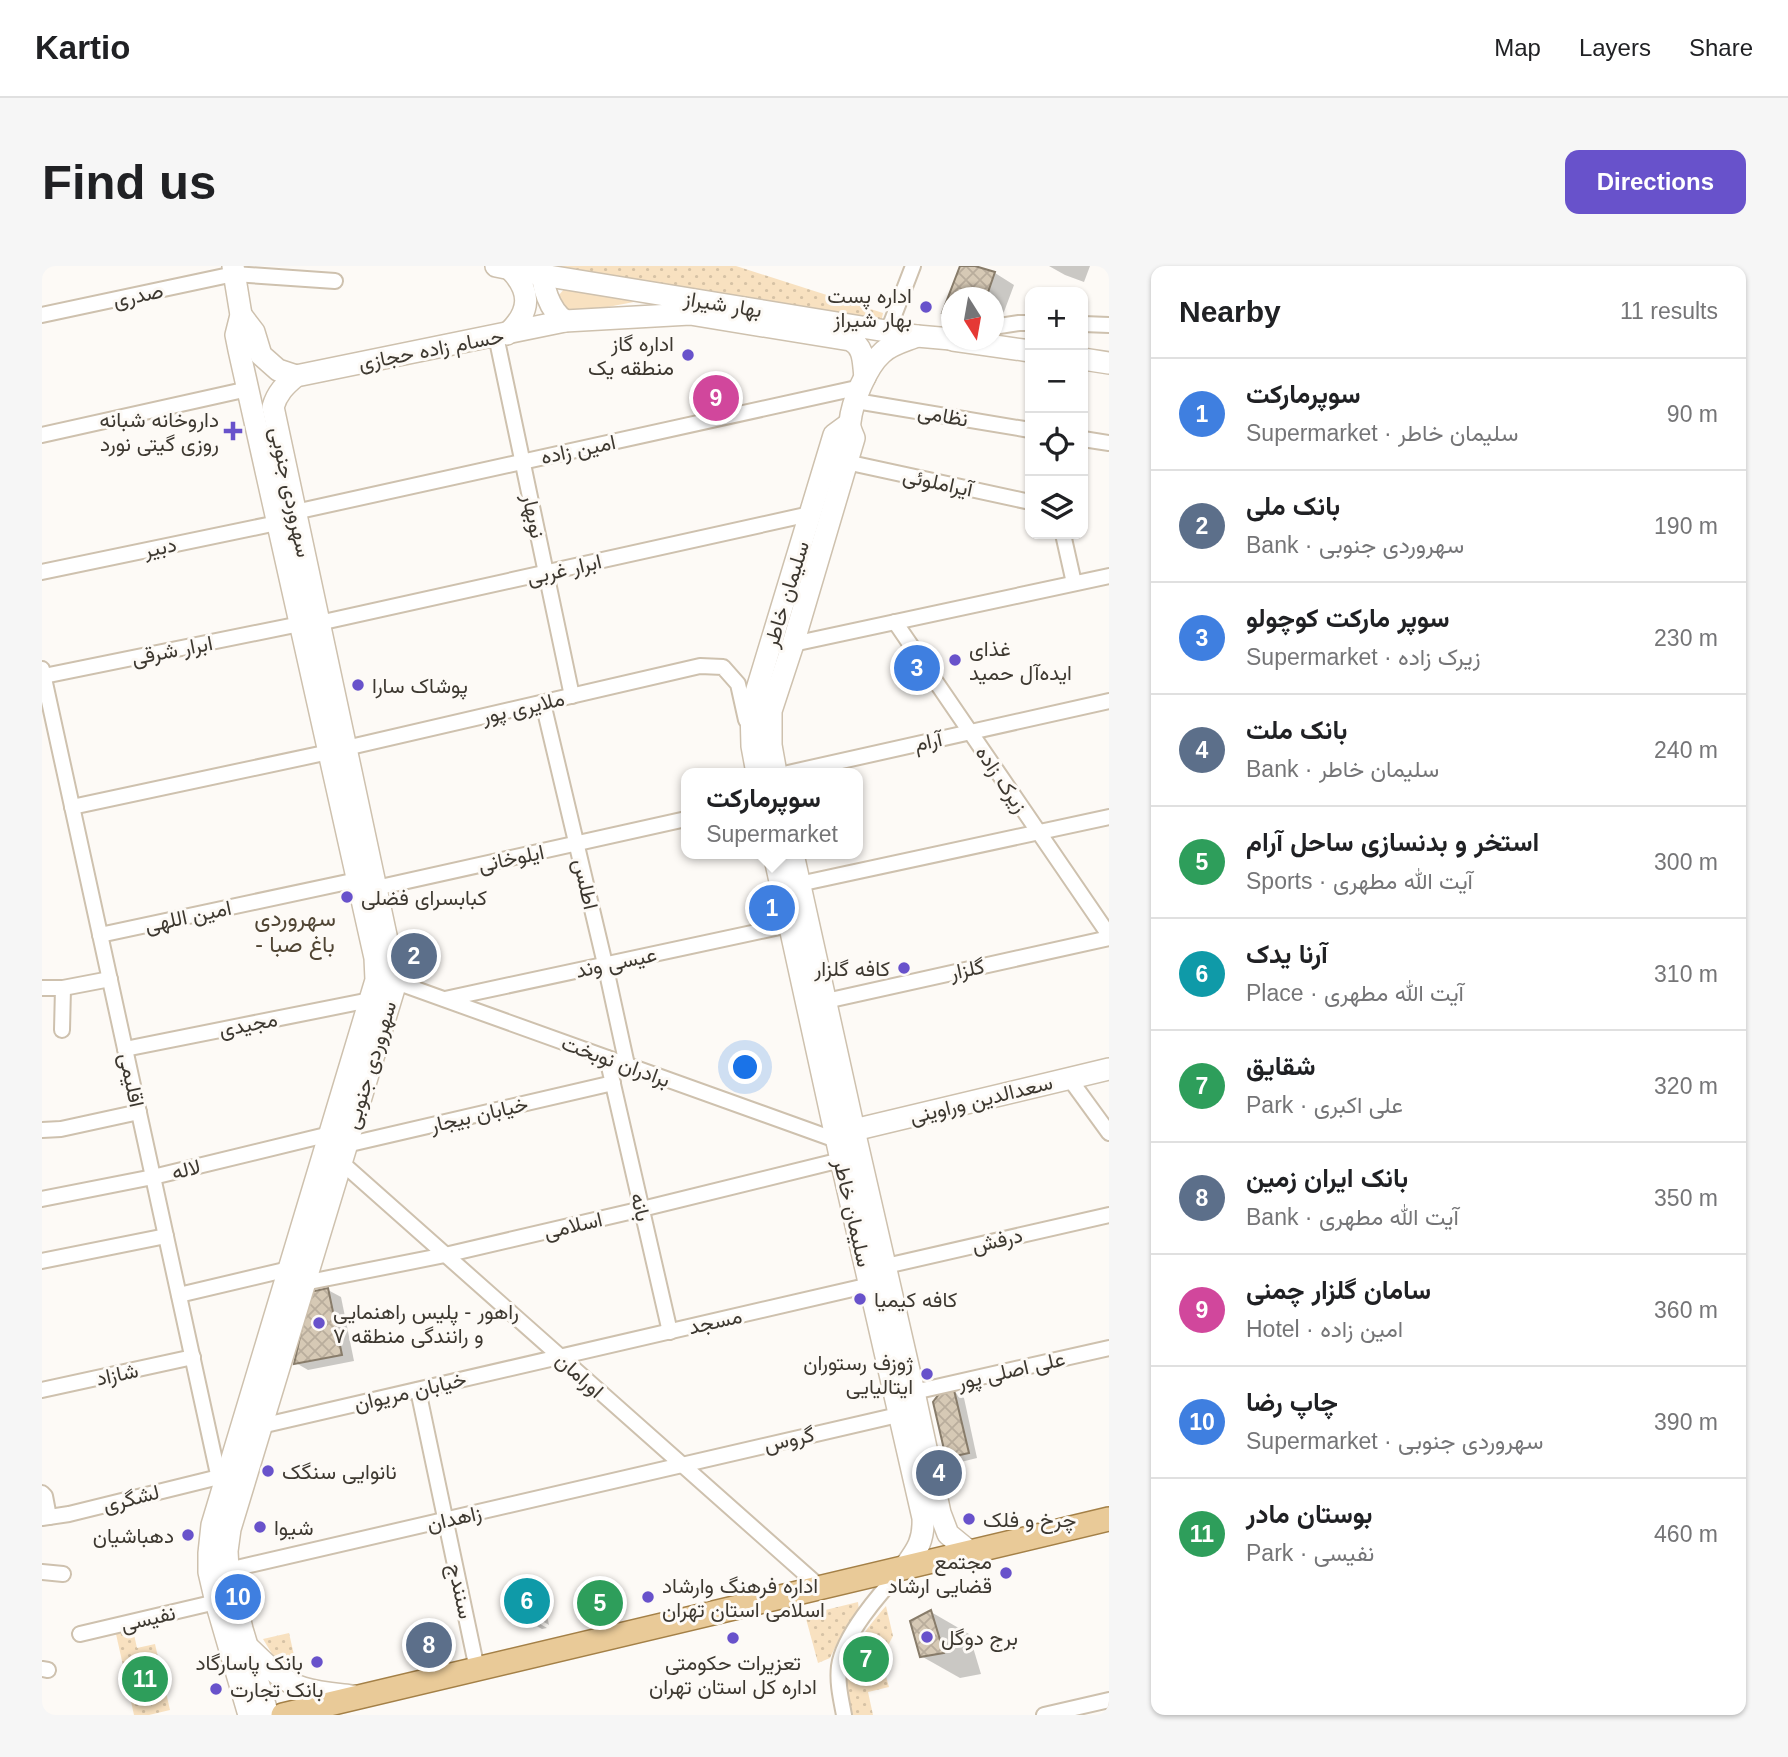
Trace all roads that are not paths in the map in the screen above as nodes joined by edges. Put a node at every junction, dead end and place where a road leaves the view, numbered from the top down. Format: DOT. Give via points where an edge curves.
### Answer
graph roads {
  1 [pos="914,266"];
  2 [pos="502,267"];
  3 [pos="233,270"];
  4 [pos="542,271"];
  5 [pos="335,281"];
  6 [pos="42,315"];
  7 [pos="241,315"];
  8 [pos="565,321"];
  9 [pos="1025,323"];
  10 [pos="1088,324"];
  11 [pos="1004,325"];
  12 [pos="1109,325"];
  13 [pos="888,331"];
  14 [pos="502,335"];
  15 [pos="916,336"];
  16 [pos="941,338"];
  17 [pos="1004,347"];
  18 [pos="1025,350"];
  19 [pos="1088,360"];
  20 [pos="1109,363"];
  21 [pos="296,376"];
  22 [pos="860,388"];
  23 [pos="248,389"];
  24 [pos="849,425"];
  25 [pos="1025,429"];
  26 [pos="42,435"];
  27 [pos="1088,440"];
  28 [pos="1109,443"];
  29 [pos="523,461"];
  30 [pos="846,462"];
  31 [pos="1025,501"];
  32 [pos="810,514"];
  33 [pos="286,517"];
  34 [pos="1064,539"];
  35 [pos="42,572"];
  36 [pos="546,573"];
  37 [pos="1109,576"];
  38 [pos="1074,583"];
  39 [pos="895,622"];
  40 [pos="310,624"];
  41 [pos="793,644"];
  42 [pos="43,672"];
  43 [pos="572,696"];
  44 [pos="1109,701"];
  45 [pos="543,703"];
  46 [pos="970,732"];
  47 [pos="752,747"];
  48 [pos="337,750"];
  49 [pos="756,768"];
  50 [pos="775,768"];
  51 [pos="810,768"];
  52 [pos="72,807"];
  53 [pos="1109,817"];
  54 [pos="681,820"];
  55 [pos="1038,832"];
  56 [pos="576,844"];
  57 [pos="775,859"];
  58 [pos="794,859"];
  59 [pos="367,884"];
  60 [pos="799,884"];
  61 [pos="789,925"];
  62 [pos="100,935"];
  63 [pos="1109,937"];
  64 [pos="605,964"];
  65 [pos="110,979"];
  66 [pos="396,982"];
  67 [pos="42,988"];
  68 [pos="63,988"];
  69 [pos="443,999"];
  70 [pos="370,1000"];
  71 [pos="825,1001"];
  72 [pos="62,1030"];
  73 [pos="125,1049"];
  74 [pos="607,1058"];
  75 [pos="627,1065"];
  76 [pos="1109,1069"];
  77 [pos="1069,1078"];
  78 [pos="613,1083"];
  79 [pos="139,1112"];
  80 [pos="42,1129"];
  81 [pos="1109,1133"];
  82 [pos="844,1144"];
  83 [pos="339,1147"];
  84 [pos="153,1177"];
  85 [pos="42,1199"];
  86 [pos="642,1209"];
  87 [pos="1109,1215"];
  88 [pos="166,1236"];
  89 [pos="445,1255"];
  90 [pos="42,1261"];
  91 [pos="886,1266"];
  92 [pos="297,1276"];
  93 [pos="870,1285"];
  94 [pos="179,1295"];
  95 [pos="670,1332"];
  96 [pos="1109,1348"];
  97 [pos="193,1357"];
  98 [pos="560,1357"];
  99 [pos="42,1390"];
  100 [pos="418,1390"];
  101 [pos="914,1392"];
  102 [pos="898,1415"];
  103 [pos="252,1423"];
  104 [pos="680,1463"];
  105 [pos="220,1484"];
  106 [pos="42,1493"];
  107 [pos="45,1518"];
  108 [pos="1109,1519"];
  109 [pos="446,1520"];
  110 [pos="970,1552"];
  111 [pos="904,1568"];
  112 [pos="228,1570"];
  113 [pos="42,1572"];
  114 [pos="63,1574"];
  115 [pos="820,1587"];
  116 [pos="216,1602"];
  117 [pos="80,1634"];
  118 [pos="247,1646"];
  119 [pos="477,1669"];
  120 [pos="359,1697"];
  121 [pos="1109,1700"];
  122 [pos="249,1715"];
  123 [pos="268,1715"];
  124 [pos="283,1715"];
  125 [pos="844,1715"];
  126 [pos="1044,1715"];
  1 -- 13 [label="street"];
  2 -- 4 [label="main road, بهار شیراز"];
  2 -- 14 [label="main road" via="520,279 525,310 518,324"];
  3 -- 5 [label="street, صدری"];
  3 -- 6 [label="street, صدری"];
  3 -- 7 [label="main road, سهروردی جنوبی"];
  4 -- 8 [label="main road" via="553,310"];
  4 -- 13 [label="main road, بهار شیراز"];
  7 -- 21 [label="main road, سهروردی جنوبی" via="254,332 261,355 278,370"];
  7 -- 23 [label="main road, سهروردی جنوبی" via="236,335"];
  8 -- 14 [label="main road, حسام زاده حجازی"];
  8 -- 22 [label="main road, حسام زاده حجازی" via="690,314 850,340 860,348"];
  9 -- 11 [label="street"];
  10 -- 12 [label="street"];
  13 -- 15 [label="main road, بهار شیراز"];
  14 -- 21 [label="main road, حسام زاده حجازی"];
  14 -- 29 [label="street, نوبهار"];
  15 -- 16 [label="main road, بهار شیراز"];
  15 -- 22 [label="main road" via="880,354"];
  17 -- 18 [label="main road, بهار شیراز"];
  19 -- 20 [label="main road"];
  21 -- 33 [label="main road, سهروردی جنوبی" via="275,398 273,407"];
  22 -- 24 [label="main road, سلیمان خاطر"];
  22 -- 25 [label="street, نظامی"];
  22 -- 29 [label="street, امین زاده"];
  23 -- 26 [label="street"];
  23 -- 33 [label="main road, سهروردی جنوبی"];
  24 -- 30 [label="main road, سلیمان خاطر" via="854,438"];
  24 -- 32 [label="main road, سلیمان خاطر" via="834,435"];
  27 -- 28 [label="street"];
  29 -- 33 [label="street, امین زاده"];
  29 -- 36 [label="street, نوبهار"];
  30 -- 31 [label="street, آیراملوئی"];
  30 -- 41 [label="main road, سلیمان خاطر"];
  32 -- 36 [label="street, ابرار غربی"];
  32 -- 47 [label="main road, سلیمان خاطر" via="751,709"];
  33 -- 35 [label="street, دبیر"];
  33 -- 40 [label="main road, سهروردی جنوبی"];
  34 -- 38 [label="street"];
  36 -- 40 [label="street, ابرار غربی"];
  36 -- 43 [label="street, نوبهار"];
  37 -- 38 [label="street"];
  38 -- 39 [label="street"];
  39 -- 41 [label="street"];
  39 -- 46 [label="street, زیرک زاده"];
  40 -- 42 [label="street, ابرار شرقی"];
  40 -- 48 [label="main road, سهروردی جنوبی"];
  41 -- 50 [label="main road, سلیمان خاطر" via="771,711"];
  42 -- 52 [label="street, اقلیمی"];
  43 -- 45 [label="street, ملایری پور"];
  43 -- 47 [label="street, ملایری پور" via="701,666 723,667 738,684"];
  44 -- 46 [label="street, آرام"];
  45 -- 48 [label="street, ملایری پور"];
  45 -- 56 [label="street, اطلس"];
  46 -- 51 [label="street, آرام"];
  46 -- 55 [label="street, زیرک زاده"];
  47 -- 49 [label="main road, سلیمان خاطر"];
  48 -- 52 [label="street, ملایری پور"];
  48 -- 59 [label="main road, سهروردی جنوبی"];
  52 -- 62 [label="street, اقلیمی"];
  53 -- 55 [label="street"];
  54 -- 56 [label="street, ایلوخانی"];
  55 -- 60 [label="street"];
  55 -- 63 [label="street, زیرک زاده"];
  56 -- 59 [label="street, ایلوخانی"];
  56 -- 64 [label="street, اطلس"];
  57 -- 61 [label="main road, سلیمان خاطر"];
  58 -- 60 [label="main road, سلیمان خاطر"];
  59 -- 62 [label="street, امین اللهی"];
  59 -- 66 [label="main road, سهروردی جنوبی"];
  59 -- 70 [label="main road, سهروردی جنوبی" via="376,980"];
  60 -- 71 [label="main road, سلیمان خاطر"];
  61 -- 64 [label="street, عیسی وند"];
  61 -- 82 [label="main road, سلیمان خاطر"];
  62 -- 65 [label="street, اقلیمی"];
  63 -- 71 [label="street, گلزار"];
  64 -- 69 [label="street, عیسی وند"];
  64 -- 75 [label="street, اطلس"];
  65 -- 68 [label="street"];
  65 -- 73 [label="street, اقلیمی"];
  66 -- 69 [label="street, برادران نوبخت"];
  66 -- 83 [label="main road, سهروردی جنوبی"];
  67 -- 68 [label="street"];
  68 -- 72 [label="street"];
  69 -- 74 [label="street, برادران نوبخت"];
  70 -- 73 [label="street, مجیدی"];
  70 -- 83 [label="main road, سهروردی جنوبی"];
  71 -- 82 [label="main road, سلیمان خاطر"];
  73 -- 79 [label="street, اقلیمی"];
  74 -- 75 [label="street, برادران نوبخت"];
  74 -- 78 [label="street, بانه"];
  75 -- 82 [label="street, برادران نوبخت"];
  76 -- 77 [label="main road, سعدالدین وراوینی"];
  77 -- 81 [label="street"];
  77 -- 82 [label="main road, سعدالدین وراوینی"];
  78 -- 83 [label="street, خیابان بیجار"];
  78 -- 86 [label="street, بانه"];
  79 -- 80 [label="street"];
  79 -- 84 [label="street, اقلیمی"];
  82 -- 86 [label="street, اسلامی"];
  82 -- 91 [label="main road, سلیمان خاطر"];
  82 -- 93 [label="main road, سلیمان خاطر"];
  83 -- 84 [label="street, لاله"];
  83 -- 89 [label="street, اورامان"];
  83 -- 92 [label="main road, سهروردی جنوبی"];
  83 -- 92 [label="main road, سهروردی جنوبی"];
  84 -- 85 [label="street, لاله"];
  84 -- 88 [label="street, اقلیمی"];
  86 -- 89 [label="street, اسلامی"];
  86 -- 95 [label="street, بانه"];
  87 -- 91 [label="street, درفش"];
  88 -- 90 [label="street"];
  88 -- 94 [label="street, اقلیمی"];
  89 -- 92 [label="street, اسلامی"];
  89 -- 98 [label="street, اورامان"];
  91 -- 101 [label="main road, سلیمان خاطر"];
  92 -- 94 [label="street, اسلامی"];
  92 -- 103 [label="main road, سهروردی جنوبی"];
  93 -- 95 [label="street, مسجد"];
  93 -- 102 [label="main road, سلیمان خاطر"];
  94 -- 97 [label="street, اقلیمی"];
  95 -- 98 [label="street, مسجد"];
  96 -- 101 [label="street, علی اصلی پور"];
  97 -- 99 [label="street, شازاد"];
  97 -- 105 [label="street, اقلیمی"];
  98 -- 100 [label="street, خیابان مریوان"];
  98 -- 104 [label="street, اورامان"];
  100 -- 103 [label="street, خیابان مریوان"];
  100 -- 109 [label="street, سنندج"];
  101 -- 110 [label="main road, سلیمان خاطر" via="945,1531"];
  102 -- 104 [label="street, گروس"];
  102 -- 111 [label="main road, سلیمان خاطر" via="923,1518 920,1544"];
  103 -- 105 [label="main road, سهروردی جنوبی"];
  103 -- 112 [label="main road, سهروردی جنوبی" via="230,1529"];
  104 -- 109 [label="street, زاهدان"];
  104 -- 115 [label="street, اورامان"];
  105 -- 107 [label="street, لشگری"];
  105 -- 116 [label="main road, سهروردی جنوبی" via="209,1553"];
  106 -- 107 [label="street"];
  108 -- 110 [label="main road"];
  109 -- 112 [label="street, زاهدان"];
  109 -- 119 [label="street, سنندج"];
  110 -- 111 [label="main road"];
  111 -- 115 [label="main road"];
  111 -- 125 [label="street" via="856,1627 840,1660"];
  112 -- 118 [label="main road, سهروردی جنوبی"];
  113 -- 114 [label="street"];
  115 -- 119 [label="main road"];
  116 -- 117 [label="street, نفیسی"];
  116 -- 122 [label="main road, سهروردی جنوبی"];
  118 -- 120 [label="main road" via="295,1685"];
  118 -- 123 [label="main road, سهروردی جنوبی"];
  119 -- 120 [label="main road"];
  120 -- 124 [label="main road"];
  121 -- 126 [label="street"];
}
